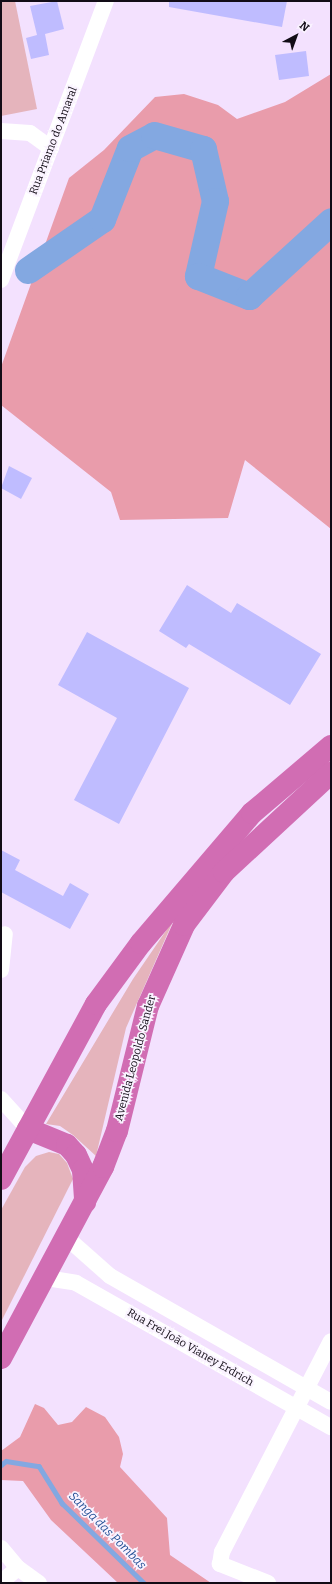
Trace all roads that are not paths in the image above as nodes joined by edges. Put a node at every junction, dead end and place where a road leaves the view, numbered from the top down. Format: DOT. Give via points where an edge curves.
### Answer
graph roads {
  1 [pos="106,1"];
  2 [pos="1,131"];
  3 [pos="51,148"];
  4 [pos="1,280"];
  5 [pos="331,746"];
  6 [pos="331,773"];
  7 [pos="4,934"];
  8 [pos="1,970"];
  9 [pos="1,1099"];
  10 [pos="28,1129"];
  11 [pos="1,1179"];
  12 [pos="85,1204"];
  13 [pos="67,1238"];
  14 [pos="46,1278"];
  15 [pos="331,1341"];
  16 [pos="1,1358"];
  17 [pos="307,1389"];
  18 [pos="331,1402"];
  19 [pos="296,1409"];
  20 [pos="331,1427"];
  21 [pos="1,1548"];
  22 [pos="18,1568"];
  23 [pos="1,1582"];
  24 [pos="38,1583"];
  25 [pos="268,1583"];
  1 -- 3 [label="street, Rua Priamo do Amaral"];
  2 -- 3 [label="street" via="30,134"];
  3 -- 4 [label="street, Rua Priamo do Amaral"];
  5 -- 10 [label="highway" via="252,813 141,943 96,1004"];
  6 -- 12 [label="highway, Avenida Leopoldo Sander" via="224,872 184,925 148,1006 117,1131"];
  7 -- 8 [label="street"];
  9 -- 10 [label="street"];
  10 -- 11 [label="highway"];
  10 -- 12 [label="highway" via="62,1142 76,1155 83,1170"];
  12 -- 13 [label="highway, Avenida Leopoldo Sander"];
  13 -- 14 [label="highway, Avenida Leopoldo Sander"];
  13 -- 17 [label="street, Rua Frei João Vianey Erdrich" via="110,1276"];
  14 -- 16 [label="highway, Avenida Leopoldo Sander"];
  14 -- 19 [label="street, Rua Frei João Vianey Erdrich" via="76,1283"];
  15 -- 17 [label="street"];
  17 -- 18 [label="street, Rua Frei João Vianey Erdrich"];
  17 -- 19 [label="street"];
  19 -- 20 [label="street, Rua Frei João Vianey Erdrich"];
  19 -- 25 [label="street" via="222,1552 220,1564"];
  21 -- 22 [label="street"];
  22 -- 23 [label="street"];
  22 -- 24 [label="street"];
}
